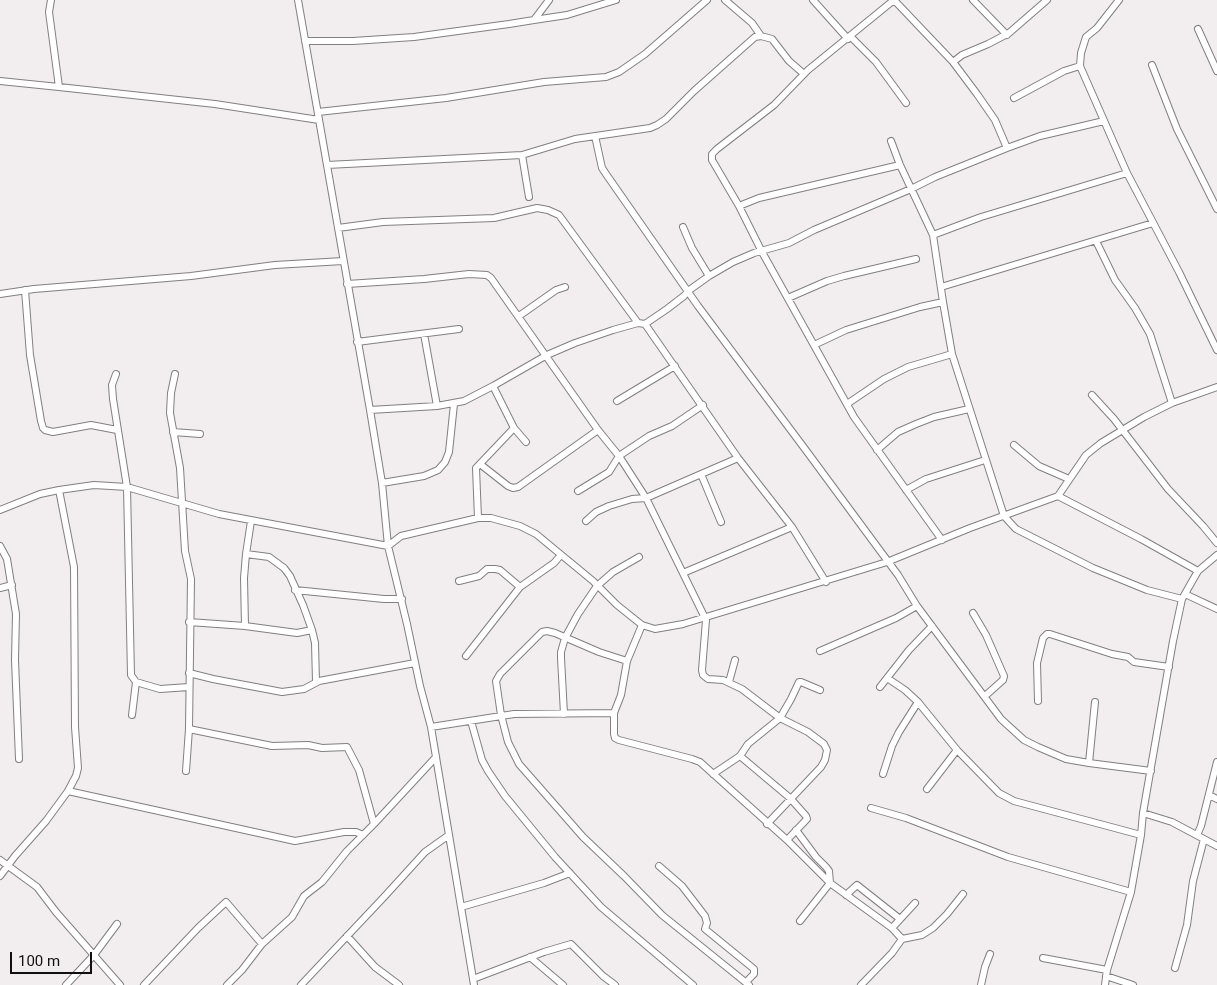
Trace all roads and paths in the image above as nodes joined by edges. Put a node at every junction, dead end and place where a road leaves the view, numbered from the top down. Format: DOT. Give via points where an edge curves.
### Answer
graph roads {
  1 [pos="51,0"];
  2 [pos="298,0"];
  3 [pos="549,0"];
  4 [pos="616,0"];
  5 [pos="707,0"];
  6 [pos="725,0"];
  7 [pos="813,0"];
  8 [pos="893,0"];
  9 [pos="973,0"];
  10 [pos="1046,0"];
  11 [pos="1120,0"];
  12 [pos="534,20"];
  13 [pos="1198,29"];
  14 [pos="1007,35"];
  15 [pos="760,36"];
  16 [pos="850,38"];
  17 [pos="306,41"];
  18 [pos="953,62"];
  19 [pos="1152,65"];
  20 [pos="1080,66"];
  21 [pos="1217,71"];
  22 [pos="804,74"];
  23 [pos="0,81"];
  24 [pos="59,87"];
  25 [pos="1014,98"];
  26 [pos="906,103"];
  27 [pos="318,112"];
  28 [pos="319,120"];
  29 [pos="1104,121"];
  30 [pos="595,136"];
  31 [pos="891,142"];
  32 [pos="1007,148"];
  33 [pos="522,155"];
  34 [pos="327,165"];
  35 [pos="900,165"];
  36 [pos="1127,173"];
  37 [pos="911,189"];
  38 [pos="529,197"];
  39 [pos="739,206"];
  40 [pos="1217,210"];
  41 [pos="1153,223"];
  42 [pos="683,227"];
  43 [pos="338,228"];
  44 [pos="933,235"];
  45 [pos="1096,240"];
  46 [pos="762,252"];
  47 [pos="916,259"];
  48 [pos="343,261"];
  49 [pos="709,276"];
  50 [pos="347,284"];
  51 [pos="565,287"];
  52 [pos="941,288"];
  53 [pos="25,290"];
  54 [pos="688,291"];
  55 [pos="0,294"];
  56 [pos="788,298"];
  57 [pos="942,302"];
  58 [pos="519,316"];
  59 [pos="642,323"];
  60 [pos="458,329"];
  61 [pos="424,334"];
  62 [pos="357,342"];
  63 [pos="814,345"];
  64 [pos="1217,350"];
  65 [pos="952,354"];
  66 [pos="547,355"];
  67 [pos="675,366"];
  68 [pos="116,374"];
  69 [pos="175,374"];
  70 [pos="494,386"];
  71 [pos="1217,387"];
  72 [pos="1092,394"];
  73 [pos="616,401"];
  74 [pos="1172,403"];
  75 [pos="454,404"];
  76 [pos="847,404"];
  77 [pos="703,405"];
  78 [pos="437,406"];
  79 [pos="969,409"];
  80 [pos="370,410"];
  81 [pos="514,428"];
  82 [pos="117,430"];
  83 [pos="598,430"];
  84 [pos="1122,430"];
  85 [pos="173,432"];
  86 [pos="200,434"];
  87 [pos="526,442"];
  88 [pos="1014,445"];
  89 [pos="877,450"];
  90 [pos="619,456"];
  91 [pos="738,458"];
  92 [pos="985,460"];
  93 [pos="480,464"];
  94 [pos="701,474"];
  95 [pos="1069,479"];
  96 [pos="382,483"];
  97 [pos="127,487"];
  98 [pos="59,490"];
  99 [pos="906,490"];
  100 [pos="578,491"];
  101 [pos="1058,496"];
  102 [pos="646,498"];
  103 [pos="182,503"];
  104 [pos="0,510"];
  105 [pos="1004,516"];
  106 [pos="478,518"];
  107 [pos="251,521"];
  108 [pos="586,521"];
  109 [pos="721,522"];
  110 [pos="792,527"];
  111 [pos="942,540"];
  112 [pos="1217,543"];
  113 [pos="0,546"];
  114 [pos="388,546"];
  115 [pos="246,554"];
  116 [pos="1217,555"];
  117 [pos="560,556"];
  118 [pos="639,558"];
  119 [pos="887,562"];
  120 [pos="1198,571"];
  121 [pos="683,573"];
  122 [pos="459,581"];
  123 [pos="826,582"];
  124 [pos="12,585"];
  125 [pos="597,586"];
  126 [pos="520,587"];
  127 [pos="0,588"];
  128 [pos="295,590"];
  129 [pos="1184,596"];
  130 [pos="402,599"];
  131 [pos="917,606"];
  132 [pos="1217,609"];
  133 [pos="973,613"];
  134 [pos="705,618"];
  135 [pos="189,622"];
  136 [pos="642,625"];
  137 [pos="246,626"];
  138 [pos="932,626"];
  139 [pos="312,630"];
  140 [pos="565,638"];
  141 [pos="820,651"];
  142 [pos="466,656"];
  143 [pos="735,660"];
  144 [pos="627,661"];
  145 [pos="415,663"];
  146 [pos="1169,668"];
  147 [pos="189,673"];
  148 [pos="887,678"];
  149 [pos="136,682"];
  150 [pos="316,682"];
  151 [pos="729,682"];
  152 [pos="189,687"];
  153 [pos="880,688"];
  154 [pos="820,690"];
  155 [pos="985,696"];
  156 [pos="1038,701"];
  157 [pos="918,702"];
  158 [pos="1095,702"];
  159 [pos="614,713"];
  160 [pos="564,714"];
  161 [pos="132,715"];
  162 [pos="501,715"];
  163 [pos="780,718"];
  164 [pos="471,721"];
  165 [pos="431,727"];
  166 [pos="189,729"];
  167 [pos="957,750"];
  168 [pos="740,756"];
  169 [pos="436,757"];
  170 [pos="19,758"];
  171 [pos="1217,762"];
  172 [pos="1089,764"];
  173 [pos="1151,770"];
  174 [pos="186,771"];
  175 [pos="713,774"];
  176 [pos="883,774"];
  177 [pos="927,789"];
  178 [pos="68,791"];
  179 [pos="1209,795"];
  180 [pos="790,798"];
  181 [pos="1217,799"];
  182 [pos="871,808"];
  183 [pos="1143,813"];
  184 [pos="374,824"];
  185 [pos="767,824"];
  186 [pos="796,830"];
  187 [pos="1197,834"];
  188 [pos="363,835"];
  189 [pos="450,835"];
  190 [pos="1141,835"];
  191 [pos="1204,839"];
  192 [pos="787,840"];
  193 [pos="1217,846"];
  194 [pos="816,857"];
  195 [pos="0,860"];
  196 [pos="811,863"];
  197 [pos="7,866"];
  198 [pos="659,866"];
  199 [pos="570,873"];
  200 [pos="0,876"];
  201 [pos="830,883"];
  202 [pos="1131,892"];
  203 [pos="963,894"];
  204 [pos="846,895"];
  205 [pos="878,902"];
  206 [pos="914,903"];
  207 [pos="461,907"];
  208 [pos="888,910"];
  209 [pos="871,913"];
  210 [pos="900,919"];
  211 [pos="881,920"];
  212 [pos="800,921"];
  213 [pos="117,924"];
  214 [pos="892,928"];
  215 [pos="347,936"];
  216 [pos="902,940"];
  217 [pos="262,944"];
  218 [pos="990,954"];
  219 [pos="94,955"];
  220 [pos="530,957"];
  221 [pos="1043,958"];
  222 [pos="1175,968"];
  223 [pos="1106,973"];
  224 [pos="474,982"];
  225 [pos="560,984"];
  226 [pos="748,984"];
  227 [pos="66,985"];
  228 [pos="120,985"];
  229 [pos="144,985"];
  230 [pos="227,985"];
  231 [pos="301,985"];
  232 [pos="399,985"];
  233 [pos="615,985"];
  234 [pos="693,985"];
  235 [pos="861,985"];
  236 [pos="981,985"];
  237 [pos="1105,985"];
  238 [pos="1133,985"];
  1 -- 24 [label="street" via="48,12"];
  2 -- 17 [label="street"];
  3 -- 12 [label="street"];
  4 -- 12 [label="street" via="566,16"];
  5 -- 27 [label="street" via="645,54 606,77 544,82 446,98"];
  6 -- 15 [label="street" via="752,23"];
  7 -- 16 [label="street"];
  8 -- 16 [label="street"];
  8 -- 18 [label="street"];
  9 -- 14 [label="street"];
  10 -- 14 [label="street"];
  11 -- 20 [label="street" via="1086,37"];
  12 -- 17 [label="street" via="414,37"];
  13 -- 21 [label="street"];
  14 -- 18 [label="street"];
  15 -- 22 [label="street" via="772,39"];
  15 -- 30 [label="street" via="657,125"];
  16 -- 22 [label="street"];
  16 -- 26 [label="street" via="876,62"];
  17 -- 27 [label="street"];
  18 -- 32 [label="street" via="995,120"];
  19 -- 40 [label="street" via="1177,129"];
  20 -- 25 [label="street"];
  20 -- 29 [label="street"];
  22 -- 39 [label="street" via="774,105 712,154 712,160"];
  23 -- 24 [label="street"];
  24 -- 28 [label="street" via="215,104"];
  27 -- 28 [label="street"];
  28 -- 34 [label="street"];
  29 -- 32 [label="street" via="1040,136"];
  29 -- 36 [label="street"];
  30 -- 33 [label="street"];
  30 -- 54 [label="street" via="602,168"];
  31 -- 35 [label="street"];
  32 -- 37 [label="street"];
  33 -- 34 [label="street"];
  33 -- 38 [label="street"];
  34 -- 43 [label="street"];
  35 -- 37 [label="street"];
  35 -- 39 [label="street" via="759,198"];
  36 -- 41 [label="street"];
  36 -- 44 [label="street" via="981,217"];
  37 -- 44 [label="street"];
  37 -- 46 [label="street"];
  39 -- 46 [label="street"];
  41 -- 45 [label="street"];
  41 -- 64 [label="street"];
  42 -- 49 [label="street"];
  43 -- 48 [label="street"];
  43 -- 59 [label="street" via="383,222 494,218 537,208 548,210 560,215"];
  44 -- 52 [label="street"];
  45 -- 52 [label="street"];
  45 -- 74 [label="street" via="1115,280 1150,334"];
  46 -- 49 [label="street" via="733,262"];
  46 -- 56 [label="street"];
  47 -- 56 [label="street" via="836,278"];
  48 -- 50 [label="street"];
  48 -- 53 [label="street"];
  49 -- 54 [label="street"];
  50 -- 58 [label="street" via="487,275"];
  50 -- 62 [label="street"];
  51 -- 58 [label="street"];
  52 -- 57 [label="street"];
  53 -- 55 [label="street"];
  53 -- 82 [label="street" via="30,355 43,428 53,432 91,425"];
  54 -- 59 [label="street" via="667,310"];
  54 -- 119 [label="street"];
  56 -- 63 [label="street"];
  57 -- 63 [label="street" via="846,330"];
  57 -- 65 [label="street"];
  58 -- 66 [label="street"];
  59 -- 66 [label="street" via="574,343"];
  59 -- 67 [label="street"];
  60 -- 61 [label="street"];
  61 -- 62 [label="street"];
  61 -- 78 [label="street"];
  62 -- 80 [label="street"];
  63 -- 76 [label="street"];
  65 -- 76 [label="street" via="908,367"];
  65 -- 79 [label="street"];
  66 -- 70 [label="street"];
  66 -- 83 [label="street"];
  67 -- 73 [label="street"];
  67 -- 77 [label="street"];
  68 -- 82 [label="street" via="112,386"];
  69 -- 85 [label="street" via="170,413"];
  70 -- 75 [label="street"];
  70 -- 81 [label="street"];
  71 -- 74 [label="street"];
  72 -- 84 [label="street"];
  74 -- 84 [label="street"];
  75 -- 78 [label="street"];
  75 -- 96 [label="street" via="449,452 438,470 424,476"];
  76 -- 89 [label="street"];
  77 -- 90 [label="street"];
  77 -- 91 [label="street"];
  78 -- 80 [label="street"];
  79 -- 89 [label="street" via="934,417 898,432"];
  79 -- 92 [label="street"];
  80 -- 96 [label="street"];
  81 -- 87 [label="street"];
  81 -- 93 [label="street"];
  82 -- 97 [label="street"];
  83 -- 90 [label="street"];
  83 -- 93 [label="street" via="518,487 508,486"];
  84 -- 95 [label="street" via="1086,455"];
  84 -- 112 [label="street" via="1168,490"];
  85 -- 86 [label="street"];
  85 -- 103 [label="street"];
  88 -- 95 [label="street" via="1039,466"];
  89 -- 99 [label="street"];
  90 -- 100 [label="street" via="608,472"];
  90 -- 102 [label="street"];
  91 -- 94 [label="street"];
  91 -- 110 [label="street"];
  92 -- 99 [label="street" via="926,479"];
  92 -- 105 [label="street"];
  93 -- 106 [label="street" via="475,474"];
  94 -- 102 [label="street"];
  94 -- 109 [label="street"];
  95 -- 101 [label="street"];
  96 -- 114 [label="street"];
  97 -- 98 [label="street" via="94,485"];
  97 -- 103 [label="street"];
  97 -- 149 [label="street" via="131,675"];
  98 -- 104 [label="street"];
  98 -- 178 [label="street" via="74,567 78,762 76,776"];
  99 -- 111 [label="street"];
  101 -- 105 [label="street"];
  101 -- 120 [label="street"];
  102 -- 108 [label="street" via="609,506"];
  102 -- 121 [label="street"];
  103 -- 107 [label="street"];
  103 -- 135 [label="street" via="185,551 191,579"];
  105 -- 111 [label="street"];
  105 -- 129 [label="street" via="1016,529 1093,568 1148,590"];
  106 -- 114 [label="street" via="401,536"];
  106 -- 117 [label="street" via="520,526 536,534"];
  107 -- 114 [label="street"];
  107 -- 115 [label="street"];
  110 -- 121 [label="street"];
  110 -- 123 [label="street"];
  111 -- 119 [label="street"];
  113 -- 124 [label="street" via="7,559"];
  114 -- 130 [label="street"];
  115 -- 128 [label="street" via="264,555 276,560"];
  115 -- 137 [label="street"];
  116 -- 120 [label="street"];
  117 -- 125 [label="street"];
  117 -- 126 [label="street"];
  118 -- 125 [label="street" via="613,572"];
  119 -- 123 [label="street"];
  119 -- 131 [label="street"];
  120 -- 129 [label="street"];
  121 -- 134 [label="street"];
  122 -- 126 [label="street" via="479,576 487,569 495,569"];
  123 -- 134 [label="street" via="797,588"];
  124 -- 127 [label="street"];
  124 -- 170 [label="street" via="16,614"];
  125 -- 136 [label="street"];
  125 -- 140 [label="street"];
  126 -- 142 [label="street"];
  128 -- 130 [label="street"];
  128 -- 139 [label="street"];
  129 -- 132 [label="street"];
  129 -- 146 [label="street"];
  130 -- 145 [label="street"];
  131 -- 138 [label="street"];
  131 -- 141 [label="street"];
  133 -- 155 [label="street" via="1004,676"];
  134 -- 136 [label="street" via="655,629"];
  134 -- 151 [label="street" via="703,674"];
  135 -- 137 [label="street"];
  135 -- 147 [label="street"];
  136 -- 144 [label="street"];
  137 -- 139 [label="street" via="297,633"];
  138 -- 148 [label="street"];
  138 -- 155 [label="street"];
  139 -- 150 [label="street"];
  140 -- 144 [label="street"];
  140 -- 160 [label="street" via="561,652"];
  140 -- 162 [label="street" via="542,632 498,677"];
  143 -- 151 [label="street"];
  144 -- 159 [label="street"];
  145 -- 150 [label="street"];
  145 -- 165 [label="street"];
  146 -- 156 [label="street" via="1134,662 1128,657 1047,634 1037,663"];
  146 -- 173 [label="street"];
  147 -- 150 [label="street" via="282,692 304,689"];
  147 -- 152 [label="street"];
  148 -- 153 [label="street"];
  148 -- 157 [label="street"];
  149 -- 152 [label="street" via="160,689"];
  149 -- 161 [label="street"];
  151 -- 163 [label="street"];
  152 -- 166 [label="street"];
  154 -- 163 [label="street" via="799,682"];
  155 -- 172 [label="street" via="1001,719 1024,740 1066,759"];
  157 -- 167 [label="street"];
  157 -- 176 [label="street" via="892,746"];
  158 -- 172 [label="street"];
  159 -- 160 [label="street"];
  159 -- 175 [label="street" via="614,734 619,740 692,759"];
  160 -- 162 [label="street"];
  162 -- 164 [label="street"];
  162 -- 226 [label="street" via="508,742 519,764 560,812 662,915"];
  163 -- 168 [label="street" via="748,744"];
  163 -- 180 [label="street" via="821,740 827,750 820,767"];
  164 -- 165 [label="street"];
  164 -- 199 [label="street" via="488,771"];
  165 -- 169 [label="street"];
  166 -- 174 [label="street"];
  166 -- 184 [label="street" via="272,746 347,747 359,770"];
  167 -- 177 [label="street"];
  167 -- 190 [label="street" via="999,793 1014,801"];
  168 -- 175 [label="street"];
  168 -- 180 [label="street"];
  169 -- 184 [label="street"];
  169 -- 189 [label="street"];
  171 -- 179 [label="street"];
  172 -- 173 [label="street"];
  173 -- 183 [label="street"];
  175 -- 185 [label="street"];
  178 -- 188 [label="street" via="295,841 344,832"];
  178 -- 197 [label="street"];
  179 -- 181 [label="street"];
  179 -- 187 [label="street"];
  180 -- 185 [label="street"];
  180 -- 186 [label="street" via="807,819"];
  182 -- 202 [label="street" via="906,818 1008,858"];
  183 -- 187 [label="street"];
  183 -- 190 [label="street"];
  184 -- 188 [label="street"];
  185 -- 192 [label="street"];
  186 -- 192 [label="street"];
  186 -- 194 [label="street"];
  187 -- 191 [label="street"];
  188 -- 217 [label="street" via="322,882 304,896 292,918"];
  189 -- 207 [label="street"];
  189 -- 215 [label="street" via="425,852"];
  190 -- 202 [label="street"];
  191 -- 193 [label="street"];
  191 -- 222 [label="street"];
  192 -- 196 [label="street"];
  194 -- 196 [label="street"];
  194 -- 201 [label="street" via="829,871"];
  195 -- 197 [label="street"];
  196 -- 201 [label="street"];
  197 -- 200 [label="street"];
  197 -- 219 [label="street" via="37,887"];
  198 -- 226 [label="street" via="682,886 705,916 705,929 754,969"];
  199 -- 207 [label="street"];
  199 -- 234 [label="street" via="600,906"];
  201 -- 204 [label="street"];
  201 -- 212 [label="street"];
  202 -- 223 [label="street"];
  203 -- 216 [label="street" via="933,928 922,935"];
  204 -- 205 [label="street" via="856,884"];
  204 -- 209 [label="street"];
  205 -- 208 [label="street"];
  205 -- 209 [label="street"];
  206 -- 210 [label="street"];
  207 -- 224 [label="street"];
  208 -- 210 [label="street"];
  208 -- 211 [label="street"];
  209 -- 211 [label="street"];
  210 -- 214 [label="street"];
  211 -- 214 [label="street"];
  213 -- 219 [label="street"];
  214 -- 216 [label="street"];
  215 -- 231 [label="street"];
  215 -- 232 [label="street" via="375,966"];
  216 -- 235 [label="street"];
  217 -- 229 [label="street" via="226,902"];
  217 -- 230 [label="street"];
  218 -- 236 [label="street"];
  219 -- 227 [label="street"];
  219 -- 228 [label="street"];
  220 -- 224 [label="street"];
  220 -- 225 [label="street"];
  220 -- 233 [label="street" via="571,944"];
  221 -- 223 [label="street"];
  223 -- 237 [label="street"];
  223 -- 238 [label="street"];
}
